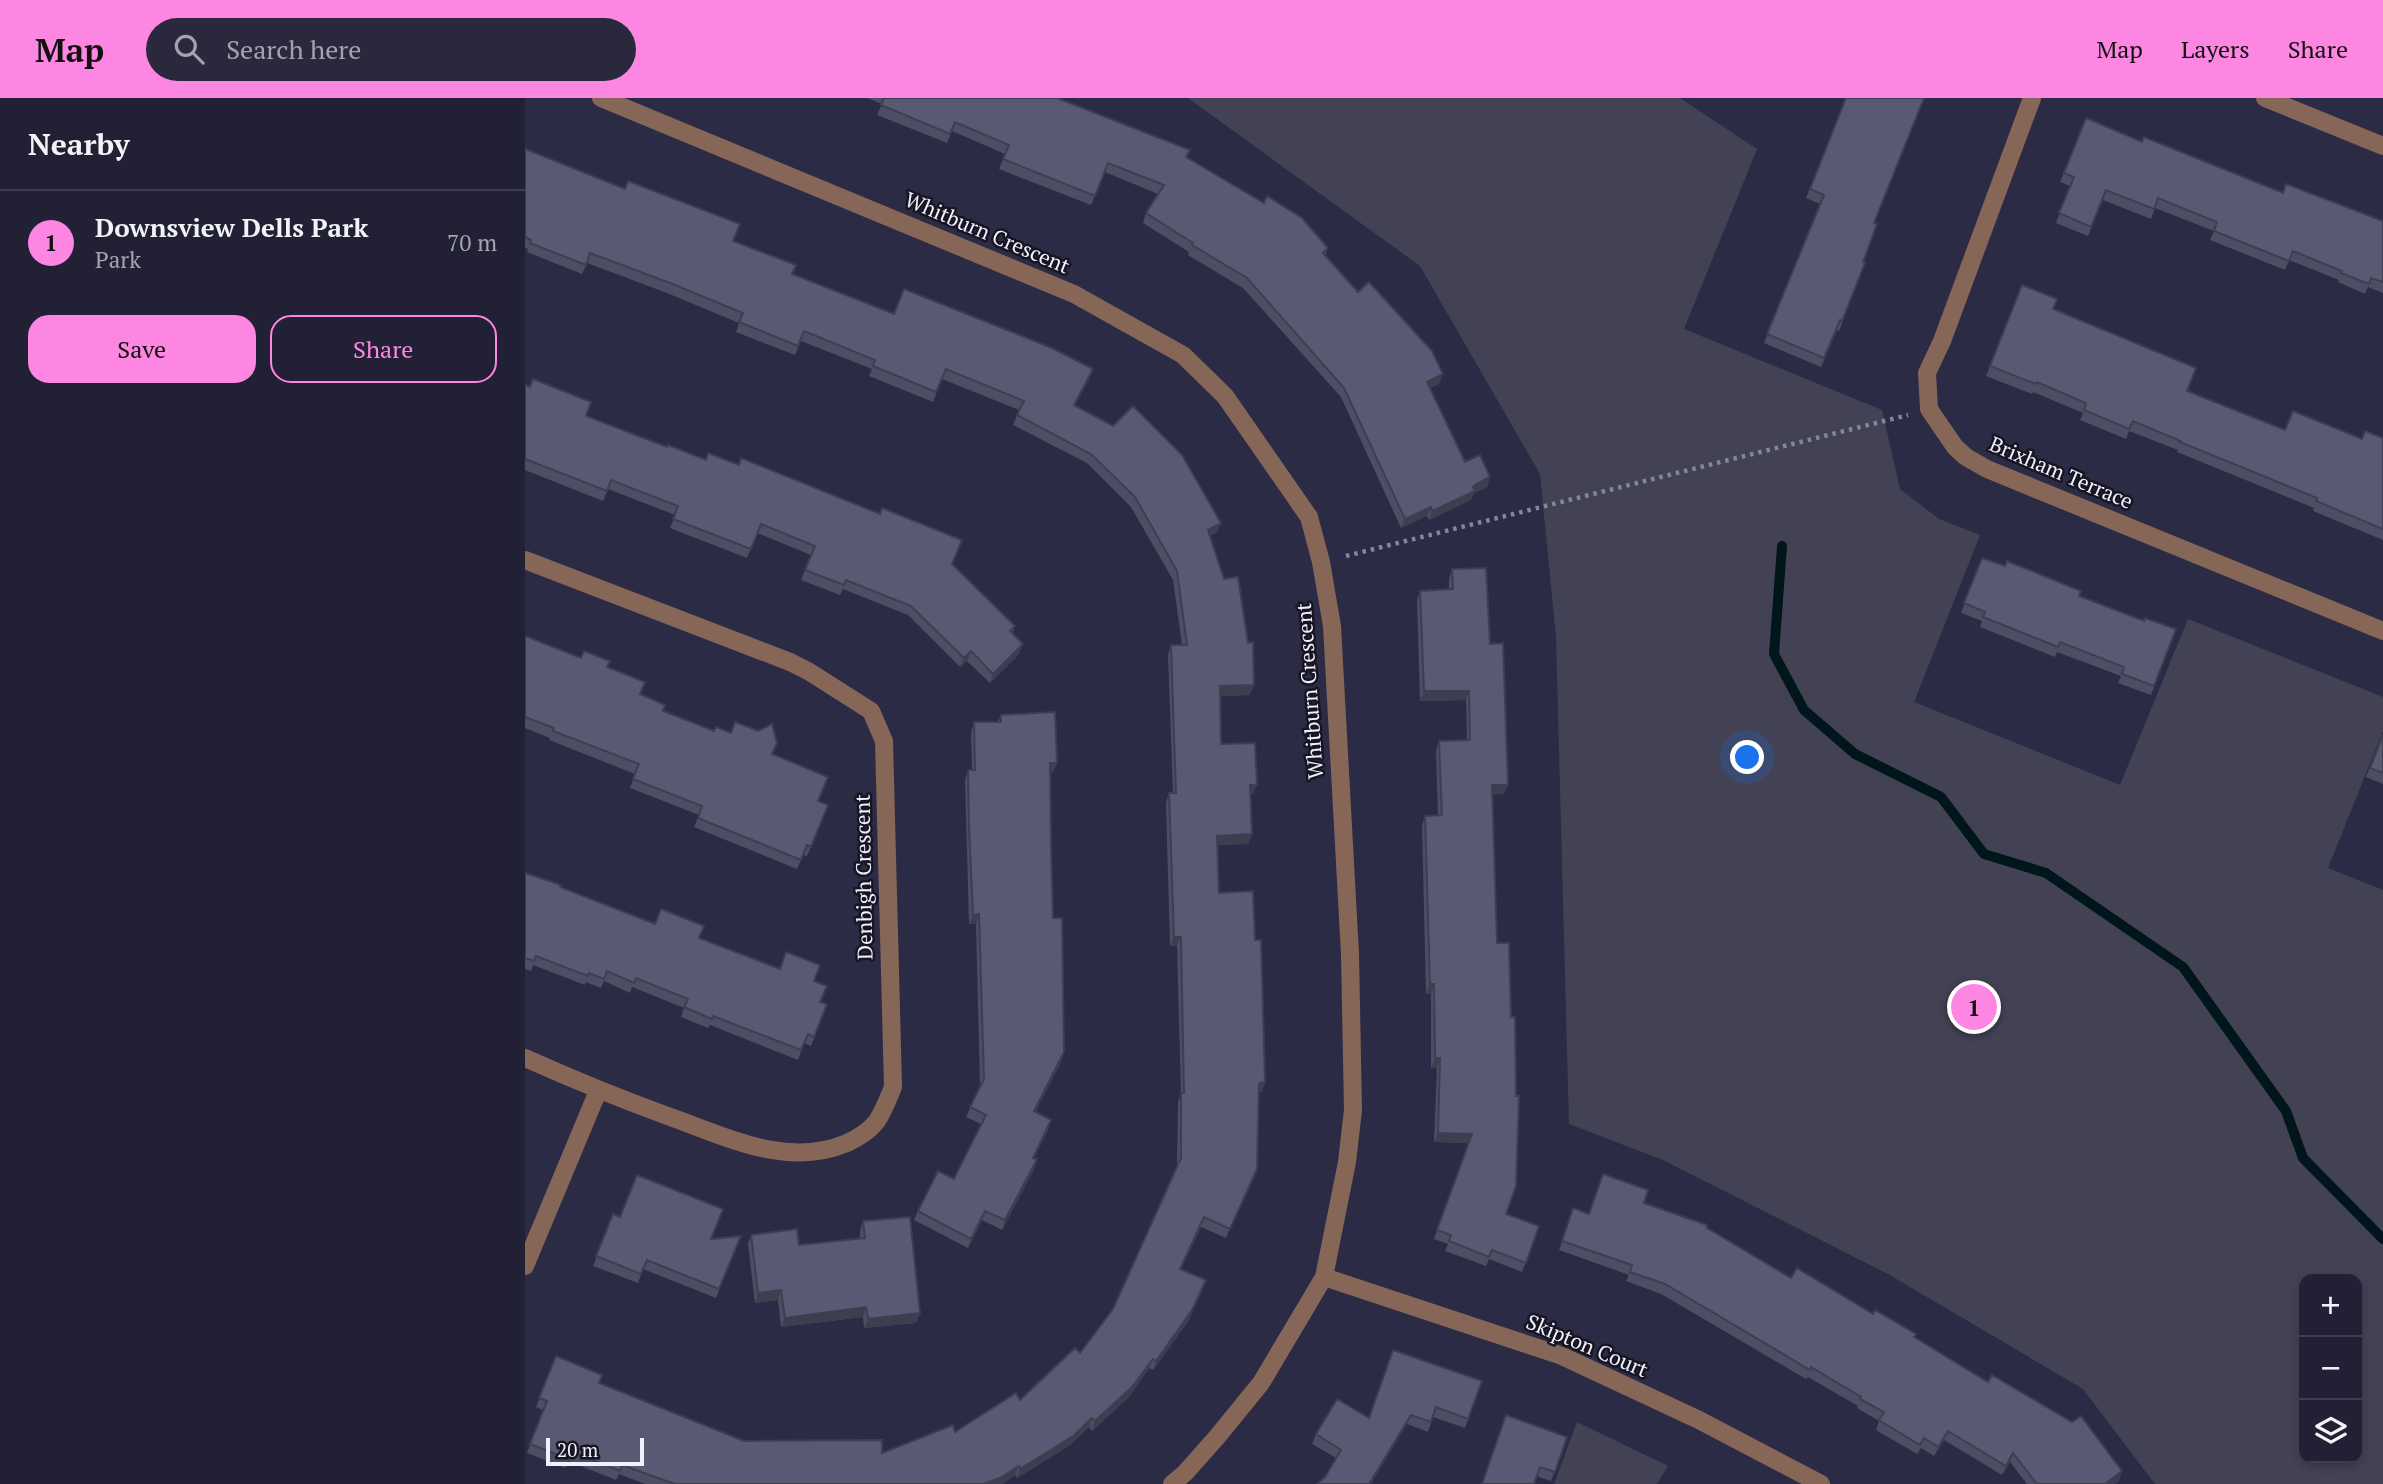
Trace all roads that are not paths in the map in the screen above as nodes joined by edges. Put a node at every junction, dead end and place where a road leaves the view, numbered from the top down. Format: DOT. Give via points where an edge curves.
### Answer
graph roads {
  1 [pos="601,98"];
  2 [pos="2032,98"];
  3 [pos="2266,98"];
  4 [pos="2383,146"];
  5 [pos="525,560"];
  6 [pos="2383,631"];
  7 [pos="525,1058"];
  8 [pos="599,1091"];
  9 [pos="525,1266"];
  10 [pos="1324,1277"];
  11 [pos="1173,1484"];
  12 [pos="1821,1484"];
  1 -- 10 [label="street, Whitburn Crescent" via="1074,294 1183,355 1225,396 1309,517 1333,640 1350,954 1353,1110"];
  2 -- 6 [label="street, Brixham Terrace" via="1927,373 1929,409 1955,447 1987,469"];
  3 -- 4 [label="street"];
  5 -- 8 [label="street, Denbigh Crescent" via="799,667 871,711 884,741 893,1087 875,1123 836,1148 781,1153"];
  7 -- 8 [label="street, Denbigh Crescent"];
  8 -- 9 [label="street"];
  10 -- 11 [label="street, Whitburn Crescent" via="1261,1383"];
  10 -- 12 [label="street, Skipton Court" via="1562,1356"];
}
